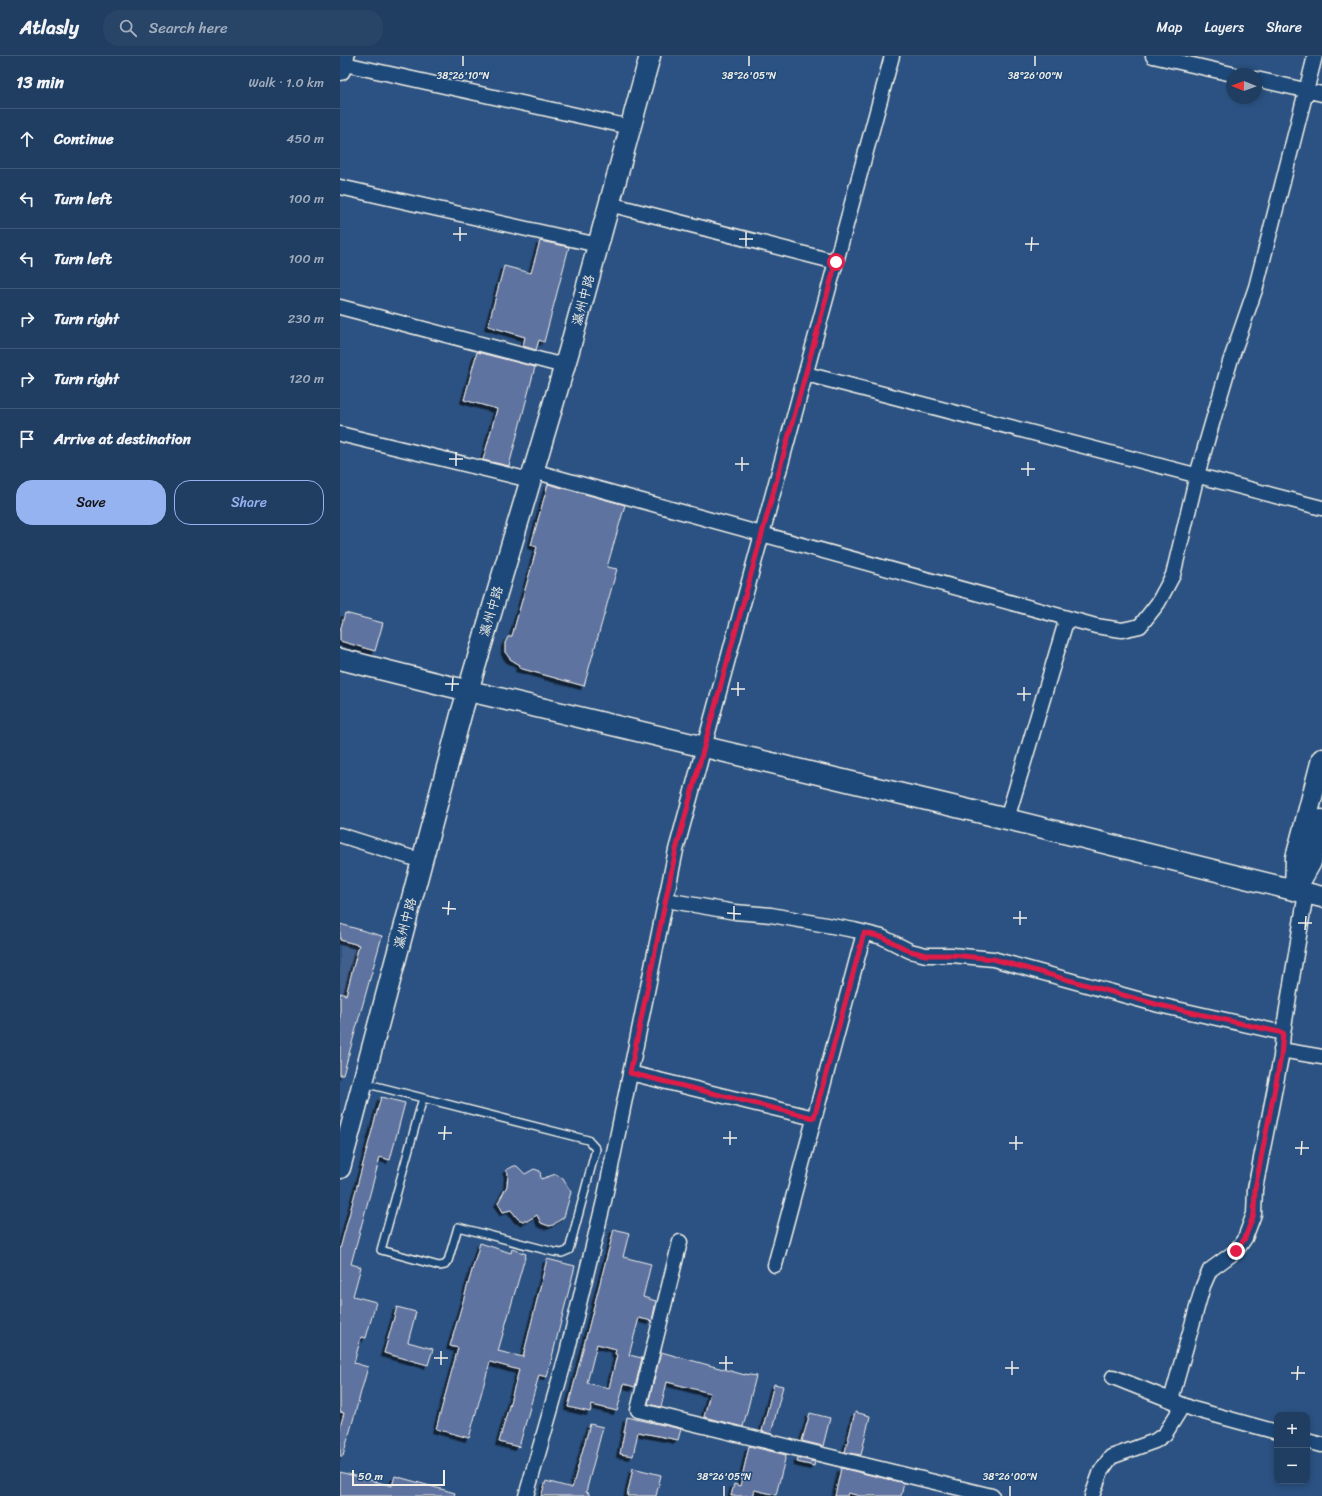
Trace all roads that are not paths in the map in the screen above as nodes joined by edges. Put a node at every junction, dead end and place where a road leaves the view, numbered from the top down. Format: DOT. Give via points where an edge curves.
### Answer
graph roads {
  1 [pos="650,56"];
  2 [pos="892,56"];
  3 [pos="1153,56"];
  4 [pos="1316,56"];
  5 [pos="341,63"];
  6 [pos="1226,73"];
  7 [pos="1262,80"];
  8 [pos="1306,91"];
  9 [pos="1322,94"];
  10 [pos="630,127"];
  11 [pos="340,187"];
  12 [pos="609,204"];
  13 [pos="598,245"];
  14 [pos="836,262"];
  15 [pos="340,307"];
  16 [pos="564,366"];
  17 [pos="806,374"];
  18 [pos="340,434"];
  19 [pos="532,475"];
  20 [pos="1197,475"];
  21 [pos="1322,508"];
  22 [pos="762,534"];
  23 [pos="1067,618"];
  24 [pos="340,659"];
  25 [pos="468,691"];
  26 [pos="705,747"];
  27 [pos="1322,758"];
  28 [pos="1007,819"];
  29 [pos="1322,820"];
  30 [pos="340,834"];
  31 [pos="422,861"];
  32 [pos="1308,893"];
  33 [pos="666,900"];
  34 [pos="864,933"];
  35 [pos="1283,1033"];
  36 [pos="1281,1050"];
  37 [pos="1322,1056"];
  38 [pos="630,1073"];
  39 [pos="363,1082"];
  40 [pos="423,1098"];
  41 [pos="814,1118"];
  42 [pos="340,1168"];
  43 [pos="680,1242"];
  44 [pos="775,1266"];
  45 [pos="1114,1377"];
  46 [pos="1177,1403"];
  47 [pos="1274,1431"];
  48 [pos="1310,1442"];
  49 [pos="1322,1445"];
  50 [pos="526,1496"];
  51 [pos="992,1496"];
  52 [pos="1092,1496"];
  1 -- 10 [label="street, 瀛州中路"];
  2 -- 14 [label="street"];
  3 -- 6 [label="street"];
  4 -- 8 [label="street"];
  5 -- 10 [label="street"];
  7 -- 8 [label="street"];
  8 -- 9 [label="street"];
  8 -- 20 [label="street" via="1256,287 1230,362"];
  10 -- 12 [label="street, 瀛州中路"];
  11 -- 13 [label="street"];
  12 -- 13 [label="street, 瀛州中路"];
  12 -- 14 [label="street"];
  13 -- 16 [label="street, 瀛州中路"];
  14 -- 17 [label="street"];
  15 -- 16 [label="street"];
  16 -- 19 [label="street, 瀛州中路"];
  17 -- 20 [label="street"];
  17 -- 22 [label="street"];
  18 -- 19 [label="street"];
  19 -- 22 [label="street"];
  19 -- 25 [label="street, 瀛州中路"];
  20 -- 21 [label="street"];
  20 -- 23 [label="street" via="1173,574 1158,603 1140,626 1122,630"];
  22 -- 23 [label="street"];
  22 -- 26 [label="street"];
  23 -- 28 [label="street"];
  24 -- 25 [label="street"];
  25 -- 26 [label="street"];
  25 -- 31 [label="street, 瀛州中路"];
  26 -- 28 [label="street"];
  26 -- 33 [label="street" via="676,850"];
  27 -- 32 [label="street" via="1296,858"];
  28 -- 32 [label="street"];
  29 -- 32 [label="street" via="1311,862"];
  30 -- 31 [label="street"];
  31 -- 39 [label="street, 瀛州中路"];
  32 -- 35 [label="street"];
  33 -- 34 [label="street" via="735,912 771,915"];
  33 -- 38 [label="street"];
  34 -- 35 [label="street" via="882,937 910,951 926,955 993,959 1159,1005"];
  34 -- 41 [label="street"];
  35 -- 36 [label="street"];
  36 -- 37 [label="street"];
  36 -- 46 [label="street" via="1255,1189 1254,1214 1245,1238 1236,1251 1210,1270 1203,1286"];
  38 -- 41 [label="street"];
  38 -- 50 [label="street" via="583,1290"];
  39 -- 40 [label="lane"];
  39 -- 42 [label="street, 瀛州中路"];
  40 -- 40 [label="lane" via="588,1140 594,1146 596,1149 569,1250 562,1254 458,1227 445,1265 439,1266 381,1250"];
  41 -- 44 [label="street"];
  43 -- 51 [label="street" via="638,1410"];
  45 -- 46 [label="street"];
  46 -- 47 [label="street"];
  46 -- 52 [label="street" via="1165,1434 1155,1441 1112,1457 1101,1472"];
  48 -- 49 [label="street"];
}
